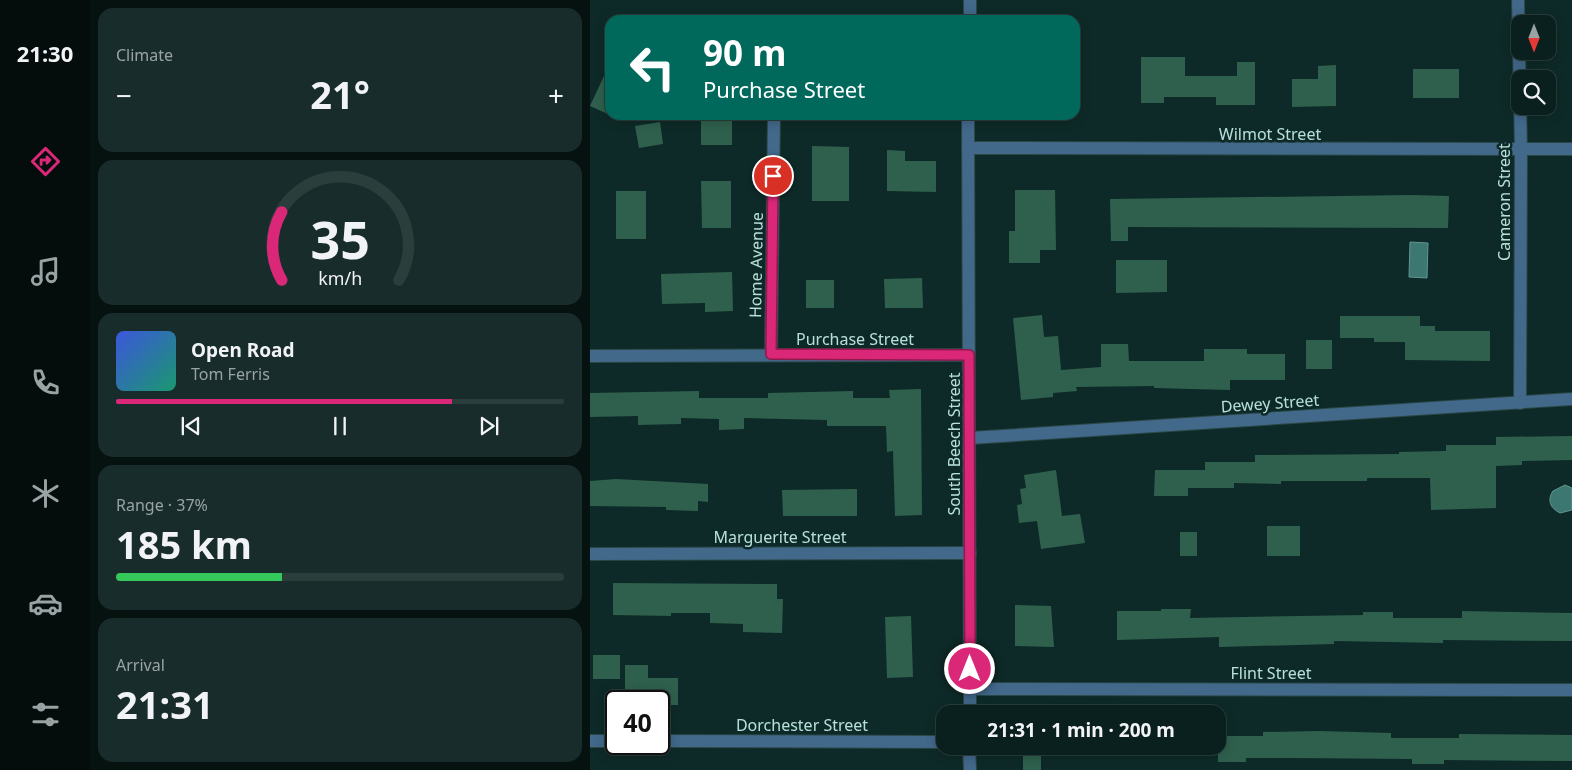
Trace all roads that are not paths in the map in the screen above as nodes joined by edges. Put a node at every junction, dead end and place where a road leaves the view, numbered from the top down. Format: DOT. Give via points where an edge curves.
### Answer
graph roads {
  1 [pos="970,0"];
  2 [pos="1518,0"];
  3 [pos="970,15"];
  4 [pos="774,120"];
  5 [pos="968,120"];
  6 [pos="968,148"];
  7 [pos="1572,149"];
  8 [pos="1521,150"];
  9 [pos="771,354"];
  10 [pos="969,355"];
  11 [pos="590,356"];
  12 [pos="1572,399"];
  13 [pos="1520,404"];
  14 [pos="970,438"];
  15 [pos="970,552"];
  16 [pos="590,554"];
  17 [pos="970,689"];
  18 [pos="1572,690"];
  19 [pos="970,705"];
  20 [pos="590,741"];
  21 [pos="605,741"];
  22 [pos="670,741"];
  23 [pos="936,742"];
  24 [pos="969,755"];
  25 [pos="970,770"];
  1 -- 3 [label="street"];
  2 -- 8 [label="street, Cameron Street"];
  4 -- 9 [label="street, Home Avenue"];
  5 -- 6 [label="street, South Beech Street"];
  6 -- 8 [label="street, Wilmot Street"];
  6 -- 10 [label="street, South Beech Street"];
  7 -- 8 [label="street, Wilmot Street"];
  8 -- 13 [label="street, Cameron Street"];
  9 -- 10 [label="street, Purchase Street"];
  9 -- 11 [label="street, Purchase Street"];
  10 -- 14 [label="street, South Beech Street"];
  12 -- 13 [label="street, Dewey Street"];
  13 -- 14 [label="street, Dewey Street"];
  14 -- 15 [label="street, South Beech Street"];
  15 -- 16 [label="street, Marguerite Street"];
  15 -- 17 [label="street, South Beech Street"];
  17 -- 18 [label="street, Flint Street"];
  17 -- 19 [label="street, South Beech Street"];
  20 -- 21 [label="street"];
  22 -- 23 [label="street, Dorchester Street"];
  24 -- 25 [label="street"];
}
